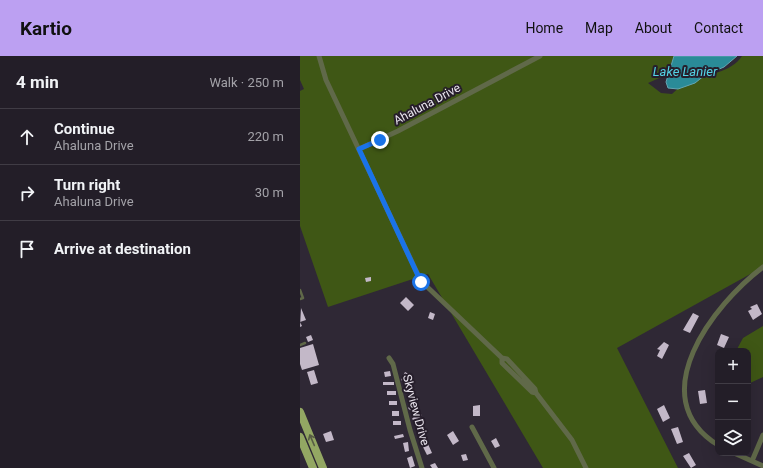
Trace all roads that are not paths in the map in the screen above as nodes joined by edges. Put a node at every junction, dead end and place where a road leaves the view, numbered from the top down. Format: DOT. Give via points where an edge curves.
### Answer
graph roads {
  1 [pos="319,56"];
  2 [pos="540,56"];
  3 [pos="359,149"];
  4 [pos="763,267"];
  5 [pos="300,290"];
  6 [pos="300,299"];
  7 [pos="305,343"];
  8 [pos="300,345"];
  9 [pos="389,358"];
  10 [pos="300,412"];
  11 [pos="472,427"];
  12 [pos="763,435"];
  13 [pos="300,437"];
  14 [pos="715,443"];
  15 [pos="741,456"];
  16 [pos="752,461"];
  17 [pos="763,466"];
  18 [pos="313,468"];
  19 [pos="323,468"];
  20 [pos="422,468"];
  21 [pos="494,468"];
  22 [pos="586,468"];
  1 -- 3 [label="street" via="326,80"];
  2 -- 3 [label="street, Ahaluna Drive"];
  3 -- 22 [label="street" via="421,282 502,358 502,363 532,392 536,393 572,440"];
  4 -- 14 [label="street" via="751,276 713,317 694,349 686,373 686,401 692,417 705,436"];
  5 -- 6 [label="lane" via="303,298"];
  7 -- 8 [label="lane"];
  9 -- 20 [label="street, Skyview Drive" via="393,364"];
  19 -- 10 [label="main road, one-way"];
  11 -- 21 [label="street"];
  12 -- 16 [label="street"];
  13 -- 18 [label="main road"];
  15 -- 16 [label="street"];
  16 -- 17 [label="street"];
}
